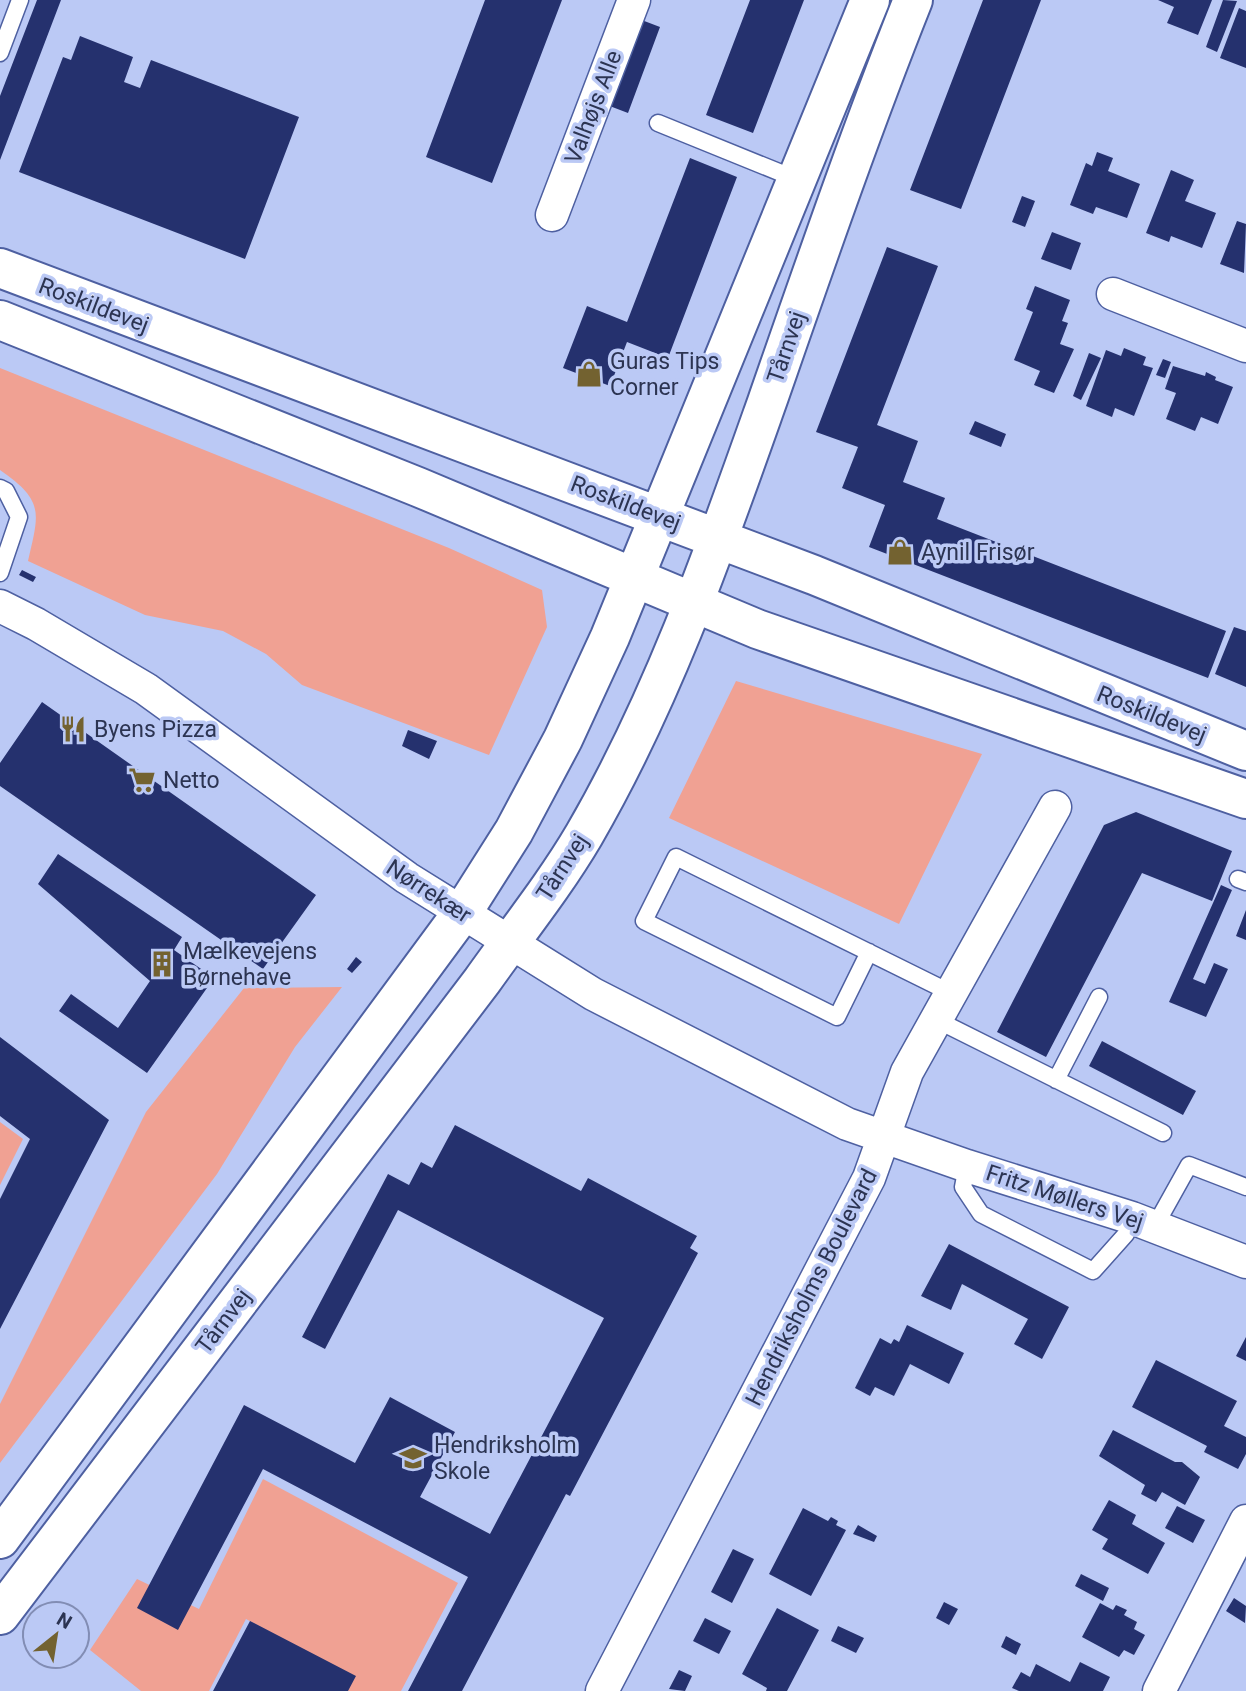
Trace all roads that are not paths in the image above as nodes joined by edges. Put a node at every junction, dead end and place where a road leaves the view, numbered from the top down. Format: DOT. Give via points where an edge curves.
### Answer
graph roads {
  1 [pos="20,0"];
  2 [pos="634,0"];
  3 [pos="870,0"];
  4 [pos="913,0"];
  5 [pos="0,53"];
  6 [pos="658,123"];
  7 [pos="796,179"];
  8 [pos="552,215"];
  9 [pos="0,268"];
  10 [pos="1113,294"];
  11 [pos="0,320"];
  12 [pos="1246,346"];
  13 [pos="0,488"];
  14 [pos="658,515"];
  15 [pos="719,538"];
  16 [pos="0,573"];
  17 [pos="634,576"];
  18 [pos="694,602"];
  19 [pos="0,606"];
  20 [pos="1246,751"];
  21 [pos="1246,799"];
  22 [pos="1055,807"];
  23 [pos="462,913"];
  24 [pos="509,943"];
  25 [pos="869,952"];
  26 [pos="949,992"];
  27 [pos="1099,997"];
  28 [pos="935,1019"];
  29 [pos="1056,1080"];
  30 [pos="1163,1133"];
  31 [pos="882,1136"];
  32 [pos="967,1166"];
  33 [pos="1246,1187"];
  34 [pos="1144,1222"];
  35 [pos="1246,1262"];
  36 [pos="1246,1521"];
  37 [pos="0,1539"];
  38 [pos="0,1615"];
  39 [pos="602,1691"];
  40 [pos="1159,1691"];
  1 -- 5 [label="lane"];
  2 -- 8 [label="street, Valhøjs Alle"];
  3 -- 7 [label="street"];
  4 -- 15 [label="street, Tårnvej" via="867,117"];
  6 -- 7 [label="lane"];
  7 -- 14 [label="street"];
  9 -- 14 [label="street, Roskildevej"];
  10 -- 12 [label="street"];
  11 -- 17 [label="street, Roskildevej"];
  13 -- 16 [label="lane" via="19,517"];
  14 -- 15 [label="street, Roskildevej"];
  14 -- 17 [label="street"];
  15 -- 18 [label="street, Tårnvej"];
  15 -- 20 [label="street, Roskildevej"];
  17 -- 18 [label="street, Roskildevej"];
  17 -- 23 [label="street" via="563,739 514,831"];
  18 -- 21 [label="street, Roskildevej" via="757,629"];
  18 -- 24 [label="street, Tårnvej" via="589,825"];
  19 -- 23 [label="street, Nørrekær" via="146,689 377,858"];
  22 -- 26 [label="street, Hendriksholms Boulevard"];
  23 -- 24 [label="street, Nørrekær"];
  23 -- 37 [label="street"];
  24 -- 31 [label="street, Nørrekær" via="593,994 847,1124"];
  24 -- 38 [label="street, Tårnvej"];
  25 -- 25 [label="lane" via="676,857 644,921 837,1017"];
  25 -- 26 [label="lane"];
  26 -- 28 [label="street, Hendriksholms Boulevard"];
  27 -- 29 [label="lane"];
  28 -- 29 [label="lane"];
  28 -- 31 [label="street, Hendriksholms Boulevard" via="907,1072"];
  29 -- 30 [label="lane"];
  31 -- 32 [label="street, Fritz Møllers Vej"];
  31 -- 39 [label="street, Hendriksholms Boulevard" via="869,1178"];
  32 -- 34 [label="street, Fritz Møllers Vej"];
  32 -- 34 [label="lane" via="963,1187 981,1214 1093,1271 1126,1234"];
  33 -- 34 [label="lane" via="1189,1165"];
  34 -- 35 [label="street, Fritz Møllers Vej"];
  36 -- 40 [label="street"];
}
